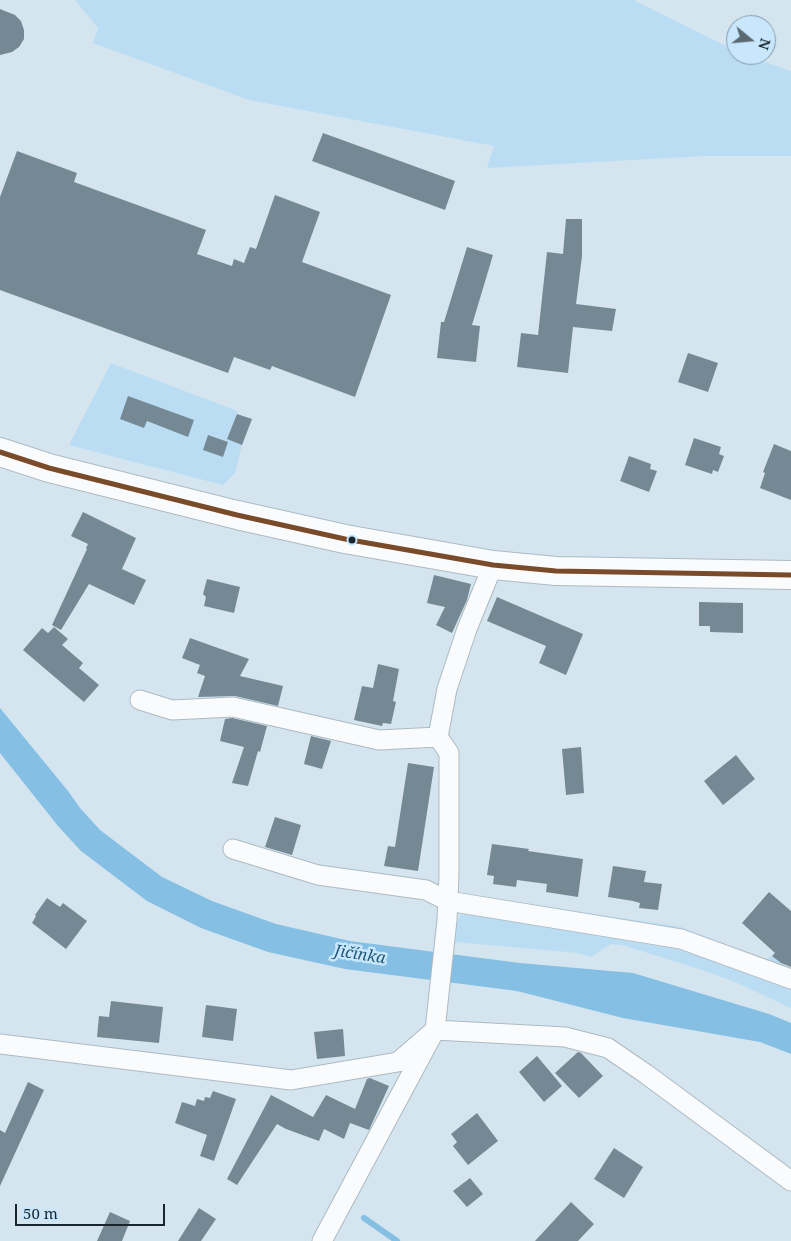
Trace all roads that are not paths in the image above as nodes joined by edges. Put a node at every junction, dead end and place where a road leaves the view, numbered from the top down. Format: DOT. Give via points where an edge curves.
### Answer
graph roads {
  1 [pos="0,452"];
  2 [pos="493,565"];
  3 [pos="791,574"];
  4 [pos="140,700"];
  5 [pos="438,737"];
  6 [pos="233,849"];
  7 [pos="447,911"];
  8 [pos="791,979"];
  9 [pos="435,1030"];
  10 [pos="0,1044"];
  11 [pos="791,1181"];
  12 [pos="322,1241"];
  1 -- 2 [label="main road" via="49,468 238,515 345,539"];
  2 -- 3 [label="main road" via="556,571"];
  2 -- 5 [label="street" via="466,629 447,689"];
  4 -- 5 [label="street" via="172,710 233,708 379,740"];
  5 -- 7 [label="street" via="448,753"];
  6 -- 7 [label="street" via="318,875 426,890"];
  7 -- 8 [label="street" via="680,939"];
  7 -- 9 [label="street"];
  9 -- 10 [label="street" via="398,1062 291,1080"];
  9 -- 11 [label="street" via="565,1037 608,1048"];
  9 -- 12 [label="street"];
}
